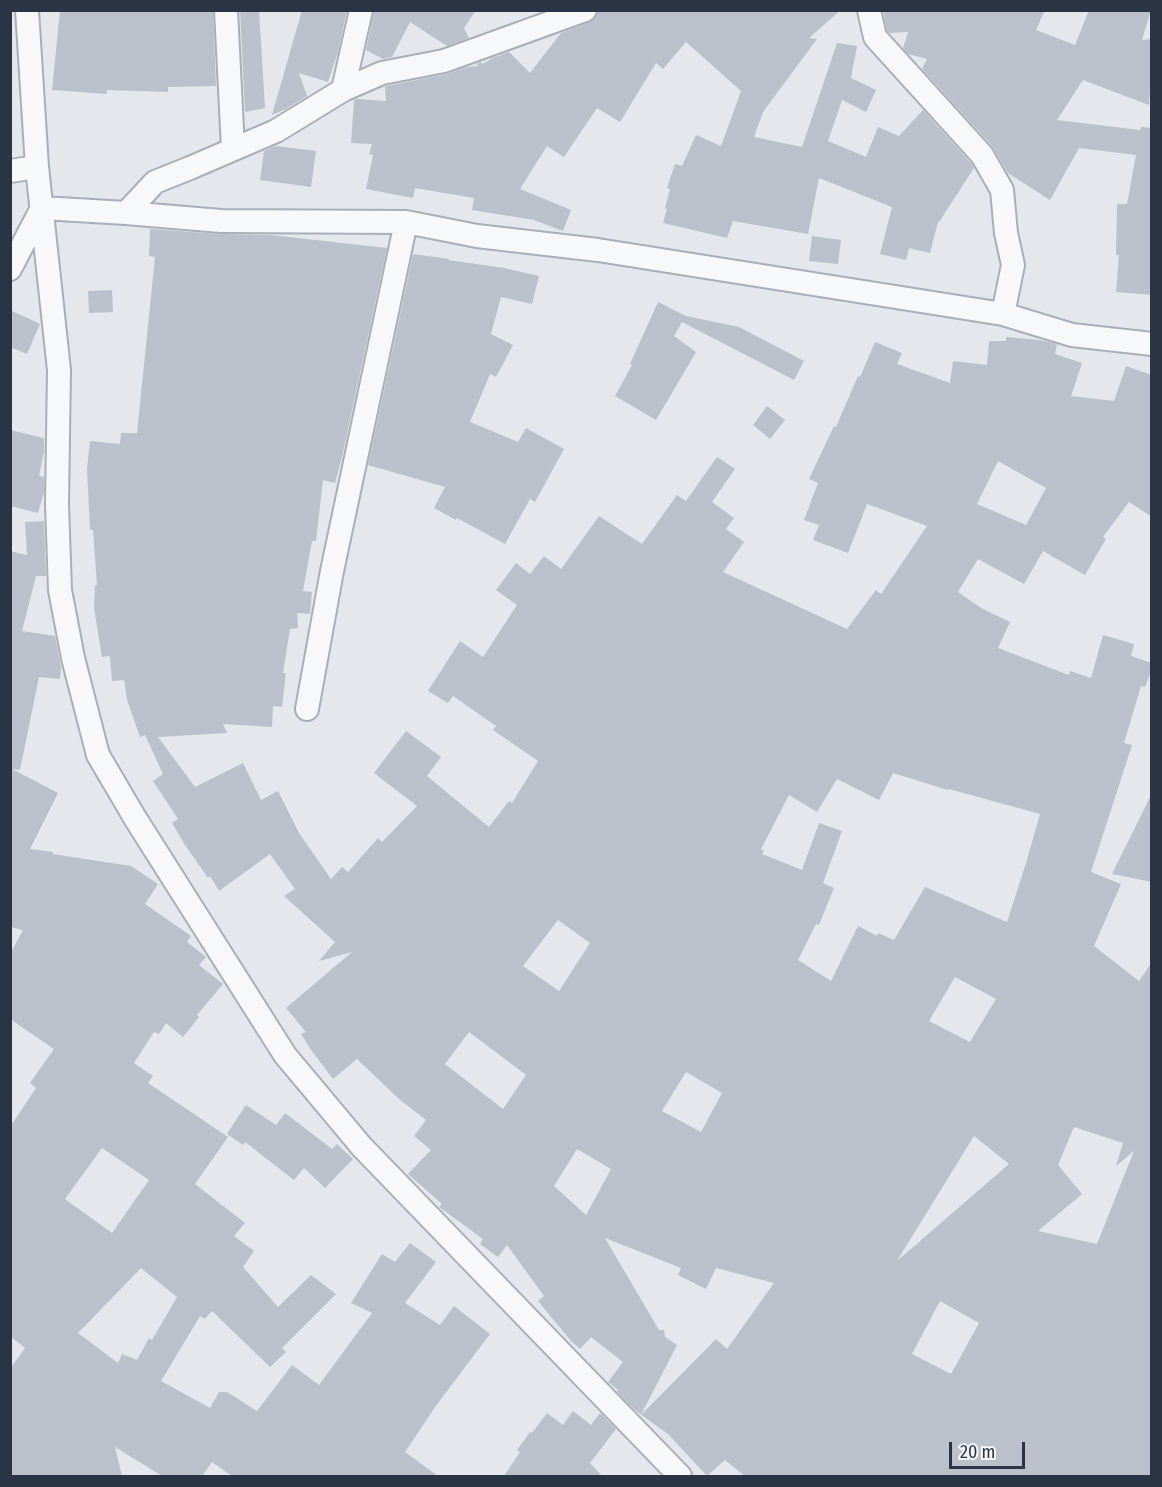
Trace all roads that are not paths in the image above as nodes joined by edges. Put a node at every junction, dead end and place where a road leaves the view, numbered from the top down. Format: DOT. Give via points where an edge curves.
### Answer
graph roads {
  1 [pos="27,10"];
  2 [pos="226,10"];
  3 [pos="361,10"];
  4 [pos="585,10"];
  5 [pos="869,10"];
  6 [pos="343,90"];
  7 [pos="233,149"];
  8 [pos="37,167"];
  9 [pos="10,171"];
  10 [pos="42,208"];
  11 [pos="126,213"];
  12 [pos="406,222"];
  13 [pos="10,269"];
  14 [pos="1003,314"];
  15 [pos="1152,344"];
  16 [pos="307,709"];
  17 [pos="680,1476"];
  1 -- 8 [label="street"];
  2 -- 7 [label="street"];
  3 -- 6 [label="street"];
  4 -- 6 [label="street" via="444,61 382,74"];
  5 -- 14 [label="street" via="875,37 982,155 1002,190 1012,265"];
  6 -- 7 [label="street" via="276,131"];
  7 -- 11 [label="street" via="155,182"];
  8 -- 9 [label="street"];
  8 -- 10 [label="street"];
  10 -- 11 [label="street"];
  10 -- 13 [label="street"];
  10 -- 17 [label="street" via="58,370 60,590 99,755 285,1055 362,1147"];
  11 -- 12 [label="street" via="221,221"];
  12 -- 14 [label="street" via="477,236 598,250"];
  12 -- 16 [label="street"];
  14 -- 15 [label="street" via="1072,335"];
}
